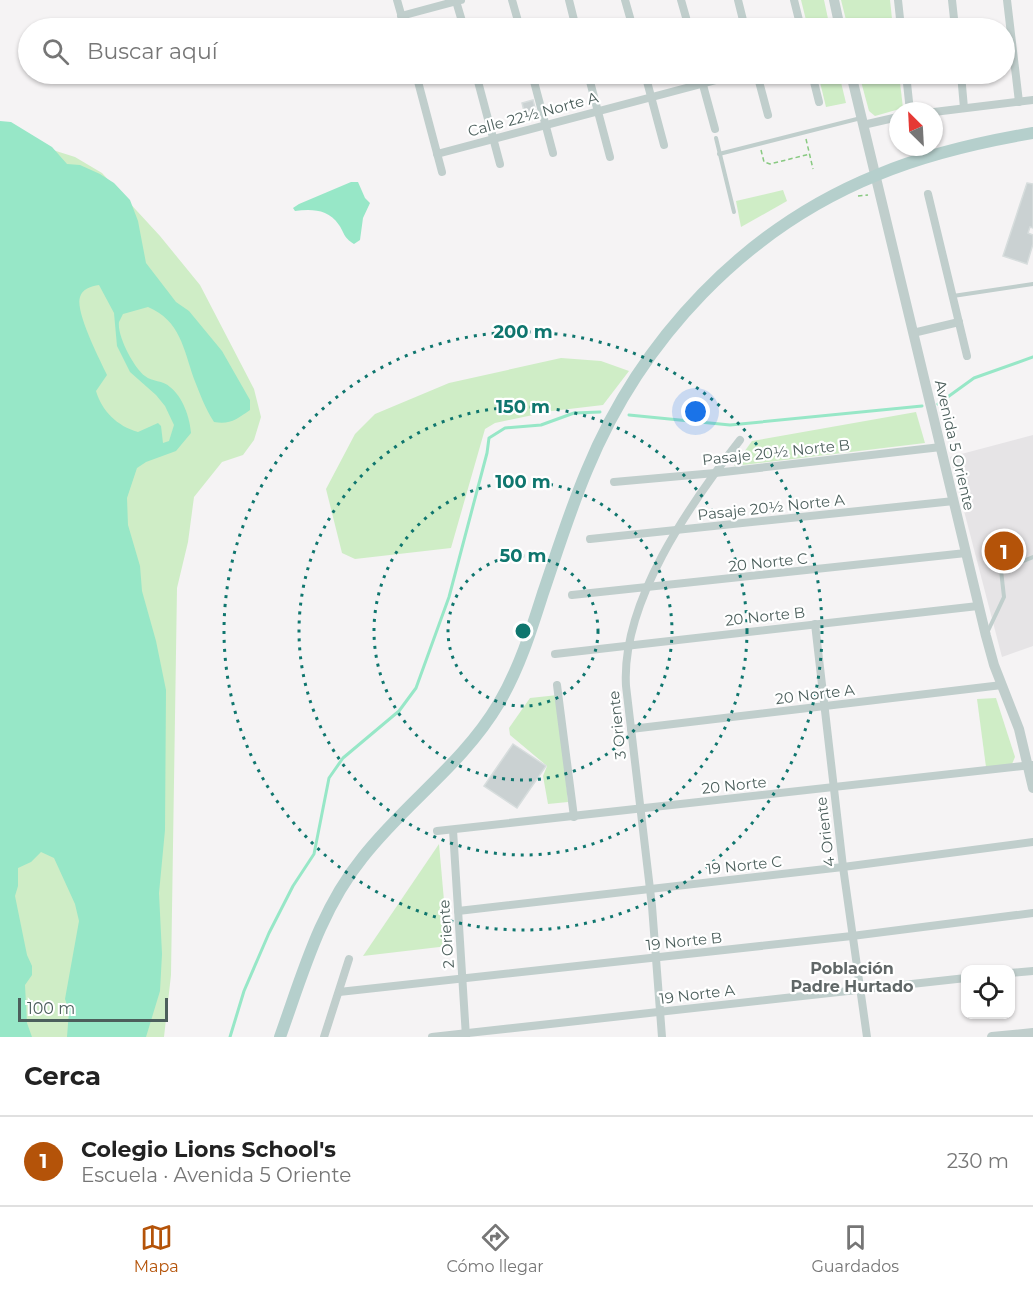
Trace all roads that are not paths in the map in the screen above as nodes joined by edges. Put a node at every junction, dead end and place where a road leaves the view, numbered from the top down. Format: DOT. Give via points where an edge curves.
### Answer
graph roads {
  1 [pos="397,0"];
  2 [pos="512,0"];
  3 [pos="569,0"];
  4 [pos="626,0"];
  5 [pos="681,0"];
  6 [pos="738,0"];
  7 [pos="794,0"];
  8 [pos="834,0"];
  9 [pos="898,0"];
  10 [pos="952,0"];
  11 [pos="1006,0"];
  12 [pos="458,1"];
  13 [pos="401,16"];
  14 [pos="462,18"];
  15 [pos="517,18"];
  16 [pos="574,18"];
  17 [pos="630,18"];
  18 [pos="686,18"];
  19 [pos="742,18"];
  20 [pos="798,18"];
  21 [pos="838,18"];
  22 [pos="900,18"];
  23 [pos="955,18"];
  24 [pos="1008,18"];
  25 [pos="1015,76"];
  26 [pos="419,84"];
  27 [pos="479,84"];
  28 [pos="535,84"];
  29 [pos="591,84"];
  30 [pos="648,84"];
  31 [pos="699,84"];
  32 [pos="703,84"];
  33 [pos="760,84"];
  34 [pos="814,84"];
  35 [pos="854,84"];
  36 [pos="907,84"];
  37 [pos="962,84"];
  38 [pos="651,97"];
  39 [pos="1033,100"];
  40 [pos="819,102"];
  41 [pos="909,102"];
  42 [pos="1018,102"];
  43 [pos="964,108"];
  44 [pos="598,111"];
  45 [pos="943,111"];
  46 [pos="768,115"];
  47 [pos="889,118"];
  48 [pos="863,121"];
  49 [pos="545,125"];
  50 [pos="1033,133"];
  51 [pos="716,134"];
  52 [pos="493,139"];
  53 [pos="664,145"];
  54 [pos="553,153"];
  55 [pos="437,154"];
  56 [pos="719,154"];
  57 [pos="610,157"];
  58 [pos="500,164"];
  59 [pos="442,172"];
  60 [pos="876,175"];
  61 [pos="928,194"];
  62 [pos="734,212"];
  63 [pos="1033,284"];
  64 [pos="952,296"];
  65 [pos="959,322"];
  66 [pos="913,333"];
  67 [pos="967,356"];
  68 [pos="740,440"];
  69 [pos="941,447"];
  70 [pos="715,473"];
  71 [pos="614,482"];
  72 [pos="954,501"];
  73 [pos="677,531"];
  74 [pos="590,539"];
  75 [pos="966,554"];
  76 [pos="1033,557"];
  77 [pos="648,588"];
  78 [pos="572,595"];
  79 [pos="978,606"];
  80 [pos="815,624"];
  81 [pos="986,636"];
  82 [pos="628,645"];
  83 [pos="555,654"];
  84 [pos="557,685"];
  85 [pos="1002,686"];
  86 [pos="825,707"];
  87 [pos="631,729"];
  88 [pos="1031,766"];
  89 [pos="834,788"];
  90 [pos="1033,788"];
  91 [pos="640,809"];
  92 [pos="574,817"];
  93 [pos="453,830"];
  94 [pos="437,831"];
  95 [pos="1033,842"];
  96 [pos="843,867"];
  97 [pos="650,889"];
  98 [pos="458,911"];
  99 [pos="1033,914"];
  100 [pos="852,936"];
  101 [pos="656,958"];
  102 [pos="349,959"];
  103 [pos="1033,971"];
  104 [pos="1015,973"];
  105 [pos="462,979"];
  106 [pos="961,979"];
  107 [pos="860,989"];
  108 [pos="339,992"];
  109 [pos="660,1012"];
  110 [pos="1033,1032"];
  111 [pos="466,1035"];
  112 [pos="280,1037"];
  113 [pos="324,1037"];
  114 [pos="432,1037"];
  115 [pos="662,1037"];
  116 [pos="867,1037"];
  117 [pos="992,1037"];
  1 -- 13 [label="street"];
  2 -- 15 [label="street"];
  3 -- 16 [label="street"];
  4 -- 17 [label="street"];
  5 -- 18 [label="street"];
  6 -- 19 [label="street"];
  7 -- 20 [label="street"];
  8 -- 21 [label="street"];
  9 -- 22 [label="street"];
  10 -- 23 [label="street"];
  11 -- 24 [label="street"];
  12 -- 13 [label="street"];
  12 -- 14 [label="street"];
  25 -- 42 [label="street"];
  26 -- 55 [label="street"];
  27 -- 52 [label="street"];
  28 -- 49 [label="street"];
  29 -- 44 [label="street"];
  30 -- 38 [label="street"];
  31 -- 38 [label="street, Calle 22½ Norte A"];
  32 -- 51 [label="street"];
  33 -- 46 [label="street"];
  34 -- 40 [label="street"];
  35 -- 48 [label="street, Avenida 5 Oriente"];
  36 -- 41 [label="street"];
  37 -- 43 [label="street"];
  38 -- 44 [label="street, Calle 22½ Norte A"];
  38 -- 53 [label="street"];
  39 -- 42 [label="street"];
  42 -- 43 [label="street"];
  43 -- 45 [label="street"];
  44 -- 49 [label="street, Calle 22½ Norte A"];
  44 -- 57 [label="street"];
  47 -- 48 [label="street"];
  48 -- 56 [label="lane"];
  48 -- 60 [label="street, Avenida 5 Oriente"];
  49 -- 52 [label="street, Calle 22½ Norte A"];
  49 -- 54 [label="street"];
  50 -- 60 [label="main road" via="951,150"];
  51 -- 56 [label="lane"];
  52 -- 55 [label="street, Calle 22½ Norte A"];
  52 -- 58 [label="street"];
  55 -- 59 [label="street"];
  56 -- 62 [label="lane"];
  60 -- 66 [label="street, Avenida 5 Oriente"];
  60 -- 112 [label="main road" via="800,215 746,254 683,314 639,370 587,470 526,643 493,713 467,749 383,833 342,885 313,942"];
  61 -- 64 [label="street"];
  63 -- 64 [label="lane"];
  64 -- 65 [label="street"];
  65 -- 66 [label="street"];
  65 -- 67 [label="street"];
  66 -- 69 [label="street, Avenida 5 Oriente"];
  68 -- 70 [label="street, 3 Oriente"];
  69 -- 70 [label="street, Pasaje 20½ Norte B"];
  69 -- 72 [label="street, Avenida 5 Oriente"];
  70 -- 71 [label="street, Pasaje 20½ Norte B"];
  70 -- 73 [label="street, 3 Oriente"];
  72 -- 73 [label="street, Pasaje 20½ Norte A"];
  72 -- 75 [label="street, Avenida 5 Oriente"];
  73 -- 74 [label="street, Pasaje 20½ Norte A"];
  73 -- 77 [label="street, 3 Oriente"];
  75 -- 77 [label="street, 20 Norte C"];
  75 -- 79 [label="street, Avenida 5 Oriente"];
  76 -- 81 [label="lane" via="1001,570 1004,597"];
  77 -- 78 [label="street, 20 Norte C"];
  77 -- 82 [label="street, 3 Oriente"];
  79 -- 80 [label="street, 20 Norte B"];
  79 -- 81 [label="street, Avenida 5 Oriente"];
  80 -- 82 [label="street, 20 Norte B"];
  80 -- 86 [label="street, 4 Oriente"];
  81 -- 85 [label="street, Avenida 5 Oriente"];
  82 -- 83 [label="street, 20 Norte B"];
  82 -- 87 [label="street, 3 Oriente"];
  84 -- 92 [label="street"];
  85 -- 86 [label="street, 20 Norte A"];
  85 -- 88 [label="street, Avenida 5 Oriente"];
  86 -- 87 [label="street, 20 Norte A"];
  86 -- 89 [label="street, 4 Oriente"];
  87 -- 91 [label="street, 3 Oriente"];
  88 -- 89 [label="street, 20 Norte"];
  88 -- 90 [label="street, Avenida 5 Oriente"];
  89 -- 91 [label="street, 20 Norte"];
  89 -- 96 [label="street, 4 Oriente"];
  91 -- 92 [label="street, 20 Norte"];
  91 -- 97 [label="street, 3 Oriente"];
  92 -- 93 [label="street, 20 Norte"];
  93 -- 94 [label="street, 20 Norte"];
  93 -- 98 [label="street, 2 Oriente"];
  95 -- 96 [label="street, 19 Norte C"];
  96 -- 97 [label="street, 19 Norte C"];
  96 -- 100 [label="street, 4 Oriente"];
  97 -- 98 [label="street, 19 Norte C"];
  97 -- 101 [label="street, 3 Oriente"];
  98 -- 105 [label="street, 2 Oriente"];
  99 -- 100 [label="street, 19 Norte B"];
  100 -- 101 [label="street, 19 Norte B"];
  100 -- 107 [label="street, 4 Oriente"];
  101 -- 105 [label="street, 19 Norte B"];
  101 -- 109 [label="street, 3 Oriente"];
  102 -- 108 [label="street"];
  103 -- 104 [label="street"];
  105 -- 108 [label="street, 19 Norte B"];
  105 -- 111 [label="street, 2 Oriente"];
  106 -- 107 [label="street, 19 Norte A"];
  107 -- 109 [label="street, 19 Norte A"];
  107 -- 116 [label="street, 4 Oriente"];
  108 -- 113 [label="street"];
  109 -- 111 [label="street, 19 Norte A"];
  109 -- 115 [label="street, 3 Oriente"];
  110 -- 117 [label="street"];
  111 -- 114 [label="street, 19 Norte A"];
}
